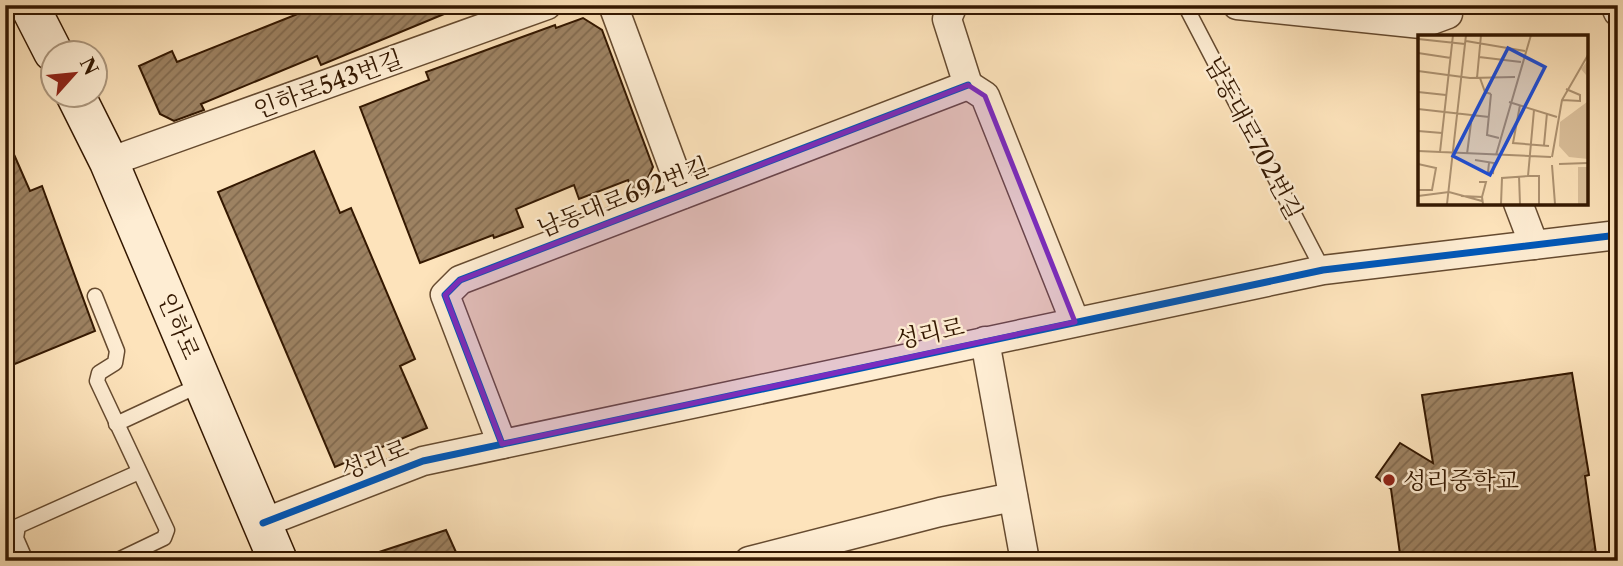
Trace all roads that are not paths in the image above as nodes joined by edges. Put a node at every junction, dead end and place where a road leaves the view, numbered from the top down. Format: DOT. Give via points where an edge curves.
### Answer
graph roads {
  1 [pos="29,5"];
  2 [pos="547,5"];
  3 [pos="613,5"];
  4 [pos="953,5"];
  5 [pos="1185,5"];
  6 [pos="1237,5"];
  7 [pos="1615,5"];
  8 [pos="1618,12"];
  9 [pos="1450,19"];
  10 [pos="46,38"];
  11 [pos="968,85"];
  12 [pos="82,108"];
  13 [pos="109,162"];
  14 [pos="683,194"];
  15 [pos="1519,205"];
  16 [pos="1618,235"];
  17 [pos="1534,245"];
  18 [pos="1323,270"];
  19 [pos="94,296"];
  20 [pos="1075,322"];
  21 [pos="985,341"];
  22 [pos="203,383"];
  23 [pos="116,424"];
  24 [pos="502,444"];
  25 [pos="139,472"];
  26 [pos="1013,497"];
  27 [pos="263,523"];
  28 [pos="26,561"];
  29 [pos="116,561"];
  30 [pos="278,561"];
  31 [pos="749,561"];
  32 [pos="1025,561"];
  1 -- 10 [label="main road"];
  2 -- 13 [label="street, 인하로543번길"];
  3 -- 14 [label="street, 남동대로692번길"];
  4 -- 11 [label="street" via="947,19"];
  5 -- 18 [label="lane, 남동대로702번길"];
  6 -- 9 [label="street" via="1421,24"];
  7 -- 8 [label="street"];
  11 -- 14 [label="street, 남동대로692번길"];
  11 -- 20 [label="street" via="985,96"];
  12 -- 13 [label="main road, 인하로"];
  13 -- 22 [label="main road, 인하로"];
  14 -- 24 [label="street, 남동대로692번길" via="460,280 445,295"];
  15 -- 17 [label="street"];
  16 -- 17 [label="street, 성리로"];
  17 -- 18 [label="street, 성리로"];
  18 -- 20 [label="street, 성리로"];
  19 -- 23 [label="lane" via="117,351 115,363 99,373 97,381"];
  20 -- 21 [label="street, 성리로"];
  21 -- 24 [label="street, 성리로"];
  21 -- 26 [label="street"];
  22 -- 23 [label="lane"];
  22 -- 27 [label="main road, 인하로"];
  23 -- 25 [label="lane"];
  24 -- 27 [label="street, 성리로" via="423,461"];
  25 -- 28 [label="lane" via="18,526 16,538"];
  25 -- 29 [label="lane" via="167,530 164,538"];
  26 -- 31 [label="street"];
  26 -- 32 [label="street"];
  27 -- 30 [label="main road, 인하로"];
}
